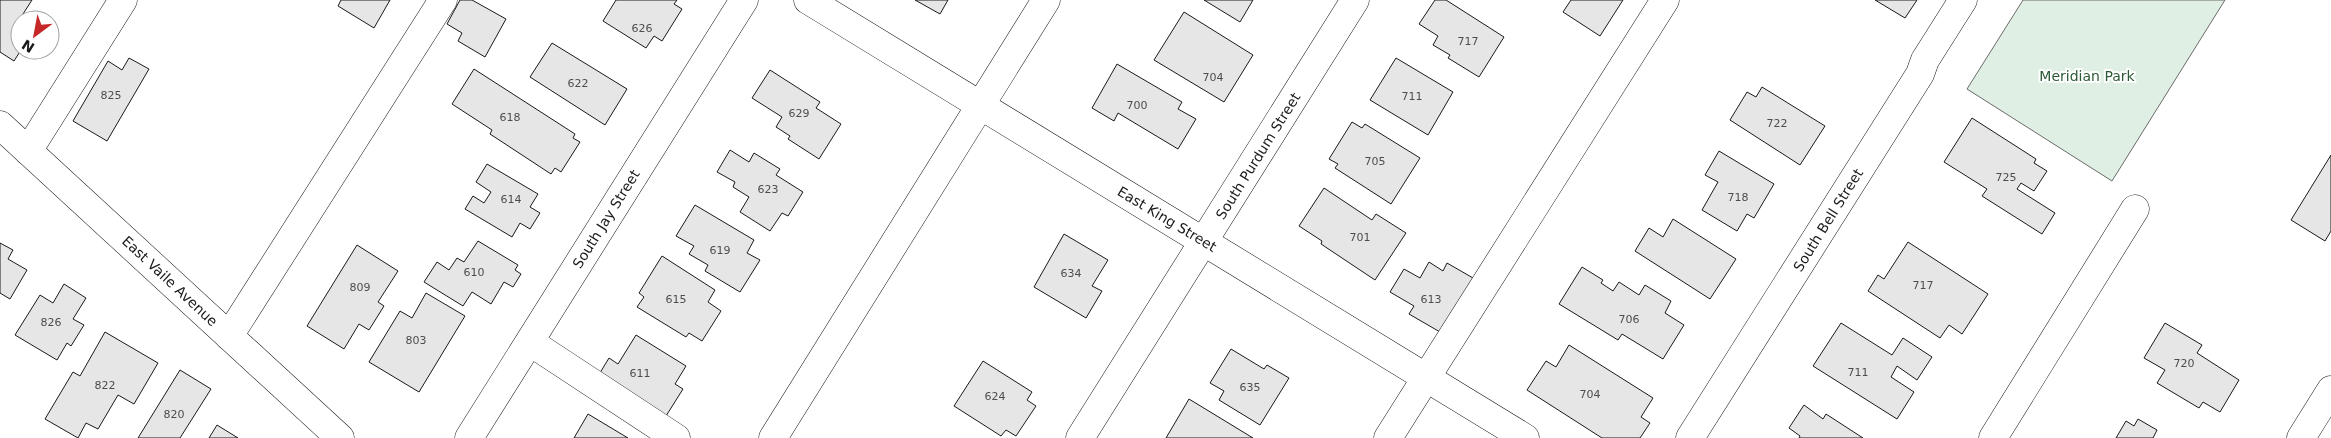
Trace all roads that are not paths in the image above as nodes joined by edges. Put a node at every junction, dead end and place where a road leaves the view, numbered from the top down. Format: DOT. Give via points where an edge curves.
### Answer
graph roads {
  1 [pos="123,0"];
  2 [pos="443,0"];
  3 [pos="744,0"];
  4 [pos="808,0"];
  5 [pos="1046,0"];
  6 [pos="1355,0"];
  7 [pos="1665,0"];
  8 [pos="1963,0"];
  9 [pos="980,104"];
  10 [pos="0,125"];
  11 [pos="28,151"];
  12 [pos="2135,209"];
  13 [pos="1204,242"];
  14 [pos="229,336"];
  15 [pos="530,342"];
  16 [pos="1426,377"];
  17 [pos="2331,390"];
  18 [pos="340,438"];
  19 [pos="469,438"];
  20 [pos="676,438"];
  21 [pos="772,438"];
  22 [pos="1080,438"];
  23 [pos="1388,438"];
  24 [pos="1525,438"];
  25 [pos="1690,438"];
  26 [pos="1993,438"];
  27 [pos="2301,438"];
  1 -- 11 [label="street"];
  2 -- 14 [label="street"];
  3 -- 15 [label="street, South Jay Street"];
  4 -- 9 [label="street, East King Street"];
  5 -- 9 [label="street"];
  6 -- 13 [label="street, South Purdum Street"];
  7 -- 16 [label="street"];
  8 -- 25 [label="street, South Bell Street"];
  9 -- 13 [label="street, East King Street"];
  9 -- 21 [label="street"];
  10 -- 11 [label="street, East Vaile Avenue"];
  11 -- 14 [label="street, East Vaile Avenue"];
  12 -- 26 [label="street"];
  13 -- 16 [label="street, East King Street"];
  13 -- 22 [label="street, South Purdum Street"];
  14 -- 18 [label="street, East Vaile Avenue"];
  15 -- 19 [label="street, South Jay Street"];
  15 -- 20 [label="street"];
  16 -- 23 [label="street"];
  16 -- 24 [label="street, East King Street"];
  17 -- 27 [label="street"];
}
